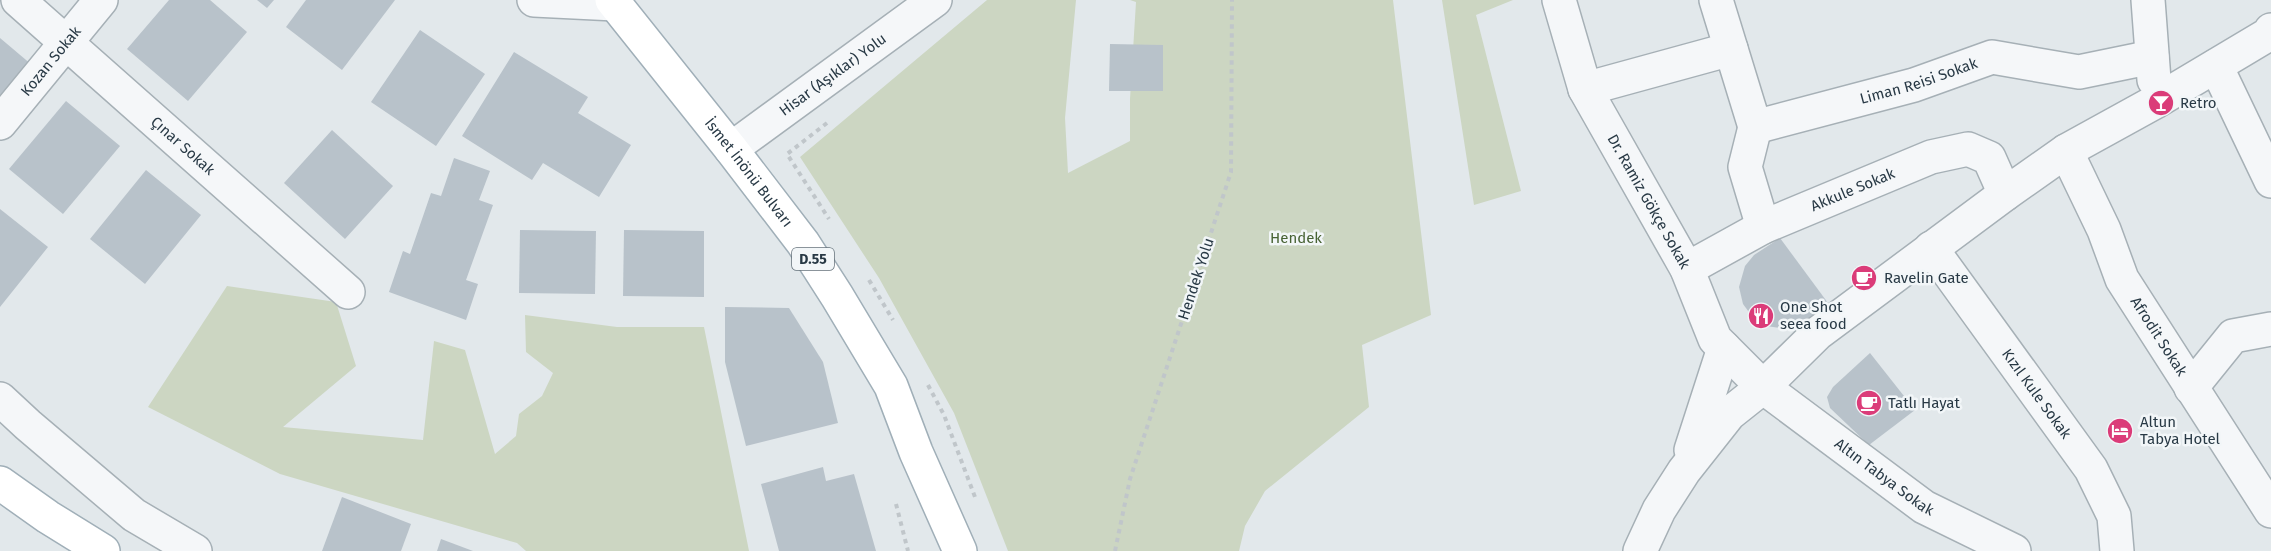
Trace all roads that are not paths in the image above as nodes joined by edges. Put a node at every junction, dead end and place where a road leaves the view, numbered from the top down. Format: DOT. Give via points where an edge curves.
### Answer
graph roads {
  1 [pos="18,0"];
  2 [pos="101,0"];
  3 [pos="534,0"];
  4 [pos="934,0"];
  5 [pos="1559,0"];
  6 [pos="1716,0"];
  7 [pos="2148,0"];
  8 [pos="614,2"];
  9 [pos="2270,32"];
  10 [pos="67,42"];
  11 [pos="1731,49"];
  12 [pos="2152,57"];
  13 [pos="2216,66"];
  14 [pos="1585,89"];
  15 [pos="2155,102"];
  16 [pos="0,123"];
  17 [pos="1755,127"];
  18 [pos="731,148"];
  19 [pos="2066,151"];
  20 [pos="2271,181"];
  21 [pos="2005,194"];
  22 [pos="1763,227"];
  23 [pos="1931,248"];
  24 [pos="1687,269"];
  25 [pos="348,292"];
  26 [pos="2271,329"];
  27 [pos="1724,348"];
  28 [pos="1763,387"];
  29 [pos="2192,388"];
  30 [pos="0,399"];
  31 [pos="1684,471"];
  32 [pos="0,483"];
  33 [pos="2271,511"];
  34 [pos="103,551"];
  35 [pos="195,551"];
  36 [pos="960,551"];
  37 [pos="1640,551"];
  38 [pos="2014,551"];
  39 [pos="2117,551"];
  1 -- 10 [label="street, Çınar Sokak"];
  2 -- 10 [label="street, Kozan Sokak"];
  3 -- 8 [label="street"];
  4 -- 18 [label="street, Hisar (Aşıklar) Yolu"];
  5 -- 14 [label="street, Dr. Ramiz Gökçe Sokak"];
  6 -- 11 [label="street"];
  7 -- 12 [label="street"];
  8 -- 18 [label="main road, İsmet İnönü Bulvarı / D.55"];
  9 -- 13 [label="street"];
  10 -- 16 [label="street, Kozan Sokak"];
  10 -- 25 [label="street, Çınar Sokak"];
  11 -- 14 [label="street"];
  11 -- 17 [label="street"];
  12 -- 15 [label="street"];
  12 -- 17 [label="street, Liman Reisi Sokak" via="2079,72 1992,57 1914,86"];
  13 -- 15 [label="street"];
  13 -- 20 [label="street"];
  14 -- 24 [label="street, Dr. Ramiz Gökçe Sokak" via="1653,218"];
  15 -- 19 [label="street"];
  17 -- 22 [label="street" via="1745,167"];
  18 -- 36 [label="main road, İsmet İnönü Bulvarı / D.55" via="803,243 891,386"];
  19 -- 21 [label="street"];
  19 -- 29 [label="street, Afrodit Sokak" via="2104,230 2122,279"];
  21 -- 22 [label="street, Akkule Sokak" via="1989,158 1968,149 1932,157"];
  21 -- 23 [label="street"];
  22 -- 24 [label="street, Akkule Sokak"];
  23 -- 28 [label="street" via="1818,333"];
  23 -- 39 [label="street, Kızıl Kule Sokak" via="2091,469 2114,516"];
  24 -- 27 [label="street, Dr. Ramiz Gökçe Sokak" via="1715,339"];
  26 -- 29 [label="street" via="2233,336"];
  27 -- 28 [label="street, Dr. Ramiz Gökçe Sokak"];
  27 -- 31 [label="street"];
  28 -- 31 [label="street" via="1729,414"];
  28 -- 38 [label="street, Altın Tabya Sokak" via="1924,507"];
  29 -- 33 [label="street, Afrodit Sokak"];
  30 -- 35 [label="street" via="134,515"];
  31 -- 37 [label="street" via="1659,510"];
  32 -- 34 [label="main road"];
}
